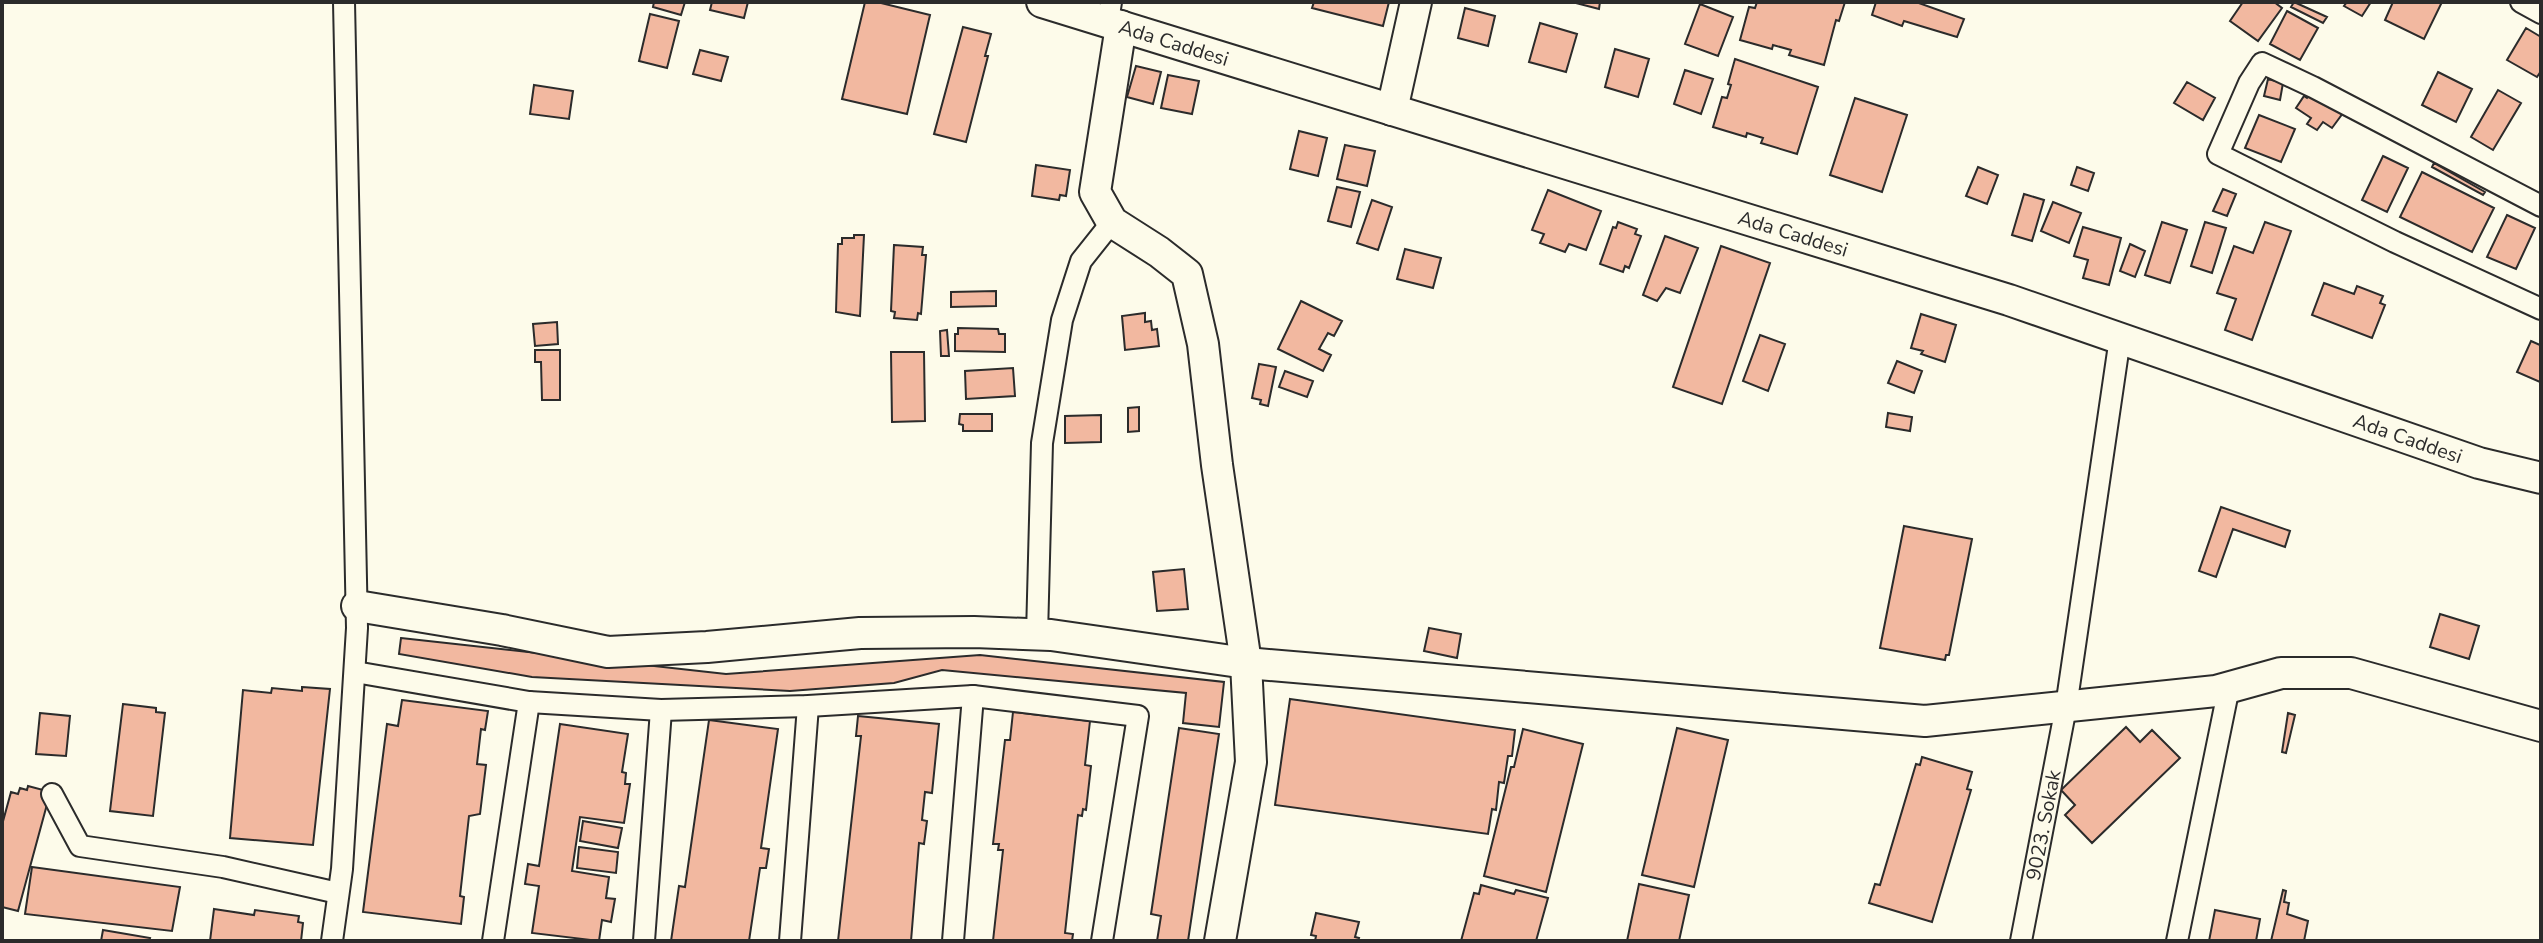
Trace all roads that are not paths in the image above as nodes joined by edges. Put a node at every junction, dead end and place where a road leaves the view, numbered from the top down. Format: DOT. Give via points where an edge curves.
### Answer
graph roads {
  1 [pos="344,2"];
  2 [pos="1042,2"];
  3 [pos="1416,2"];
  4 [pos="2521,2"];
  5 [pos="2541,13"];
  6 [pos="1114,17"];
  7 [pos="1392,110"];
  8 [pos="2541,206"];
  9 [pos="1112,222"];
  10 [pos="2541,309"];
  11 [pos="2120,338"];
  12 [pos="2541,478"];
  13 [pos="357,606"];
  14 [pos="1037,635"];
  15 [pos="1246,663"];
  16 [pos="355,672"];
  17 [pos="2229,687"];
  18 [pos="973,696"];
  19 [pos="529,702"];
  20 [pos="808,706"];
  21 [pos="2066,707"];
  22 [pos="661,710"];
  23 [pos="2541,726"];
  24 [pos="52,794"];
  25 [pos="338,893"];
  26 [pos="332,941"];
  27 [pos="493,941"];
  28 [pos="644,941"];
  29 [pos="790,941"];
  30 [pos="953,941"];
  31 [pos="1102,941"];
  32 [pos="1220,941"];
  33 [pos="2021,941"];
  34 [pos="2177,941"];
  1 -- 13 [label="street"];
  2 -- 6 [label="main road, Ada Caddesi"];
  3 -- 7 [label="main road"];
  4 -- 5 [label="street"];
  6 -- 7 [label="main road, Ada Caddesi"];
  6 -- 9 [label="main road" via="1095,192"];
  7 -- 11 [label="main road, Ada Caddesi"];
  8 -- 10 [label="street" via="2262,63 2218,154"];
  9 -- 14 [label="street" via="1081,261 1062,320 1042,443"];
  9 -- 15 [label="main road" via="1187,274 1203,344"];
  11 -- 12 [label="main road, Ada Caddesi" via="2479,463"];
  11 -- 21 [label="street, 9023. Sokak"];
  13 -- 14 [label="main road" via="608,652 860,633"];
  13 -- 16 [label="street"];
  14 -- 15 [label="main road"];
  15 -- 21 [label="main road" via="1925,721"];
  15 -- 32 [label="main road" via="1251,762"];
  16 -- 19 [label="street"];
  16 -- 25 [label="street"];
  17 -- 21 [label="main road"];
  17 -- 23 [label="main road" via="2281,673 2351,673"];
  17 -- 34 [label="street"];
  18 -- 20 [label="street"];
  18 -- 30 [label="street"];
  18 -- 31 [label="street" via="1138,716"];
  19 -- 22 [label="street"];
  19 -- 27 [label="street"];
  20 -- 22 [label="street"];
  20 -- 29 [label="street"];
  21 -- 33 [label="street, 9023. Sokak"];
  22 -- 28 [label="street"];
  24 -- 25 [label="street" via="80,846 223,867"];
  25 -- 26 [label="street"];
}
